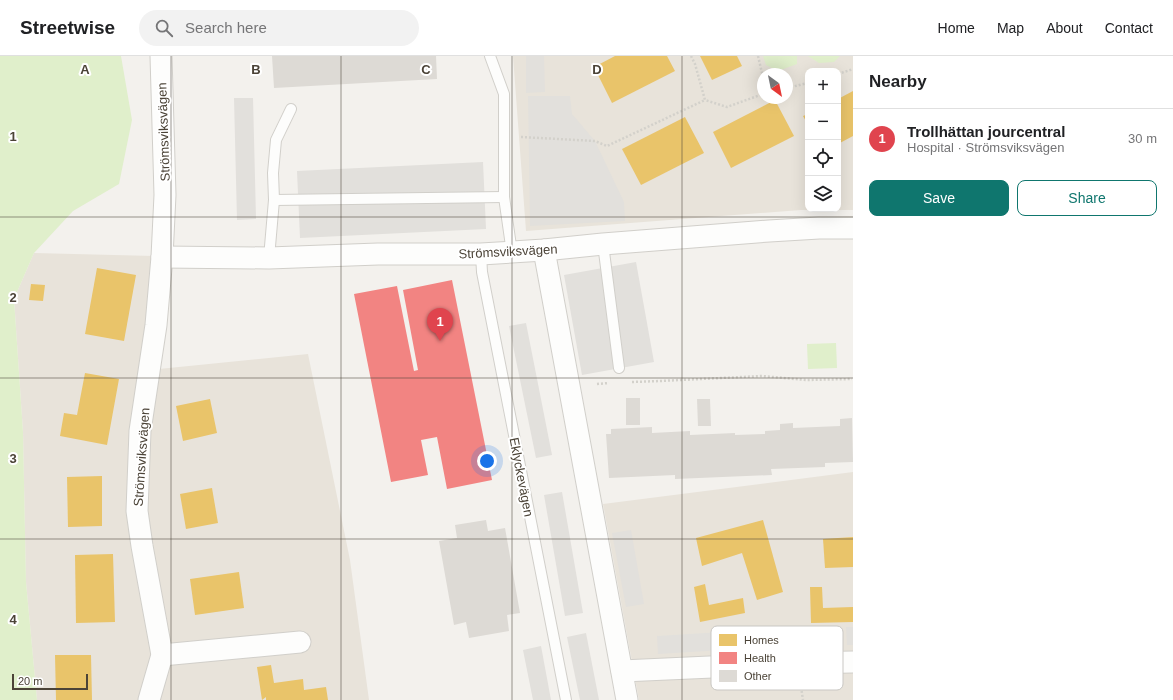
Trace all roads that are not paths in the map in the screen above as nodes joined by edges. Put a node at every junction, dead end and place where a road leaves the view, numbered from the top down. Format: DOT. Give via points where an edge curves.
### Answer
graph roads {
  1 [pos="160,56"];
  2 [pos="490,56"];
  3 [pos="291,110"];
  4 [pos="504,197"];
  5 [pos="274,200"];
  6 [pos="853,228"];
  7 [pos="603,244"];
  8 [pos="544,250"];
  9 [pos="512,253"];
  10 [pos="481,254"];
  11 [pos="162,257"];
  12 [pos="268,258"];
  13 [pos="619,368"];
  14 [pos="300,642"];
  15 [pos="162,655"];
  16 [pos="843,662"];
  17 [pos="853,662"];
  18 [pos="711,667"];
  19 [pos="622,671"];
  20 [pos="149,700"];
  21 [pos="566,700"];
  22 [pos="627,700"];
  1 -- 11 [label="street, Strömsviksvägen" via="165,195"];
  2 -- 4 [label="lane" via="504,94"];
  3 -- 5 [label="lane" via="276,140"];
  4 -- 5 [label="lane"];
  4 -- 9 [label="lane"];
  5 -- 12 [label="lane"];
  6 -- 7 [label="street, Strömsviksvägen" via="819,228"];
  7 -- 8 [label="street, Strömsviksvägen"];
  7 -- 13 [label="lane"];
  8 -- 9 [label="street, Strömsviksvägen"];
  8 -- 19 [label="street"];
  9 -- 10 [label="street, Strömsviksvägen"];
  10 -- 12 [label="street, Strömsviksvägen"];
  10 -- 21 [label="lane, Eklyckevägen" via="482,272"];
  11 -- 12 [label="street, Strömsviksvägen"];
  11 -- 15 [label="street, Strömsviksvägen" via="156,325 140,431 137,511"];
  14 -- 15 [label="street"];
  15 -- 20 [label="street, Strömsviksvägen"];
  16 -- 17 [label="street"];
  18 -- 19 [label="street"];
  19 -- 22 [label="street"];
}
